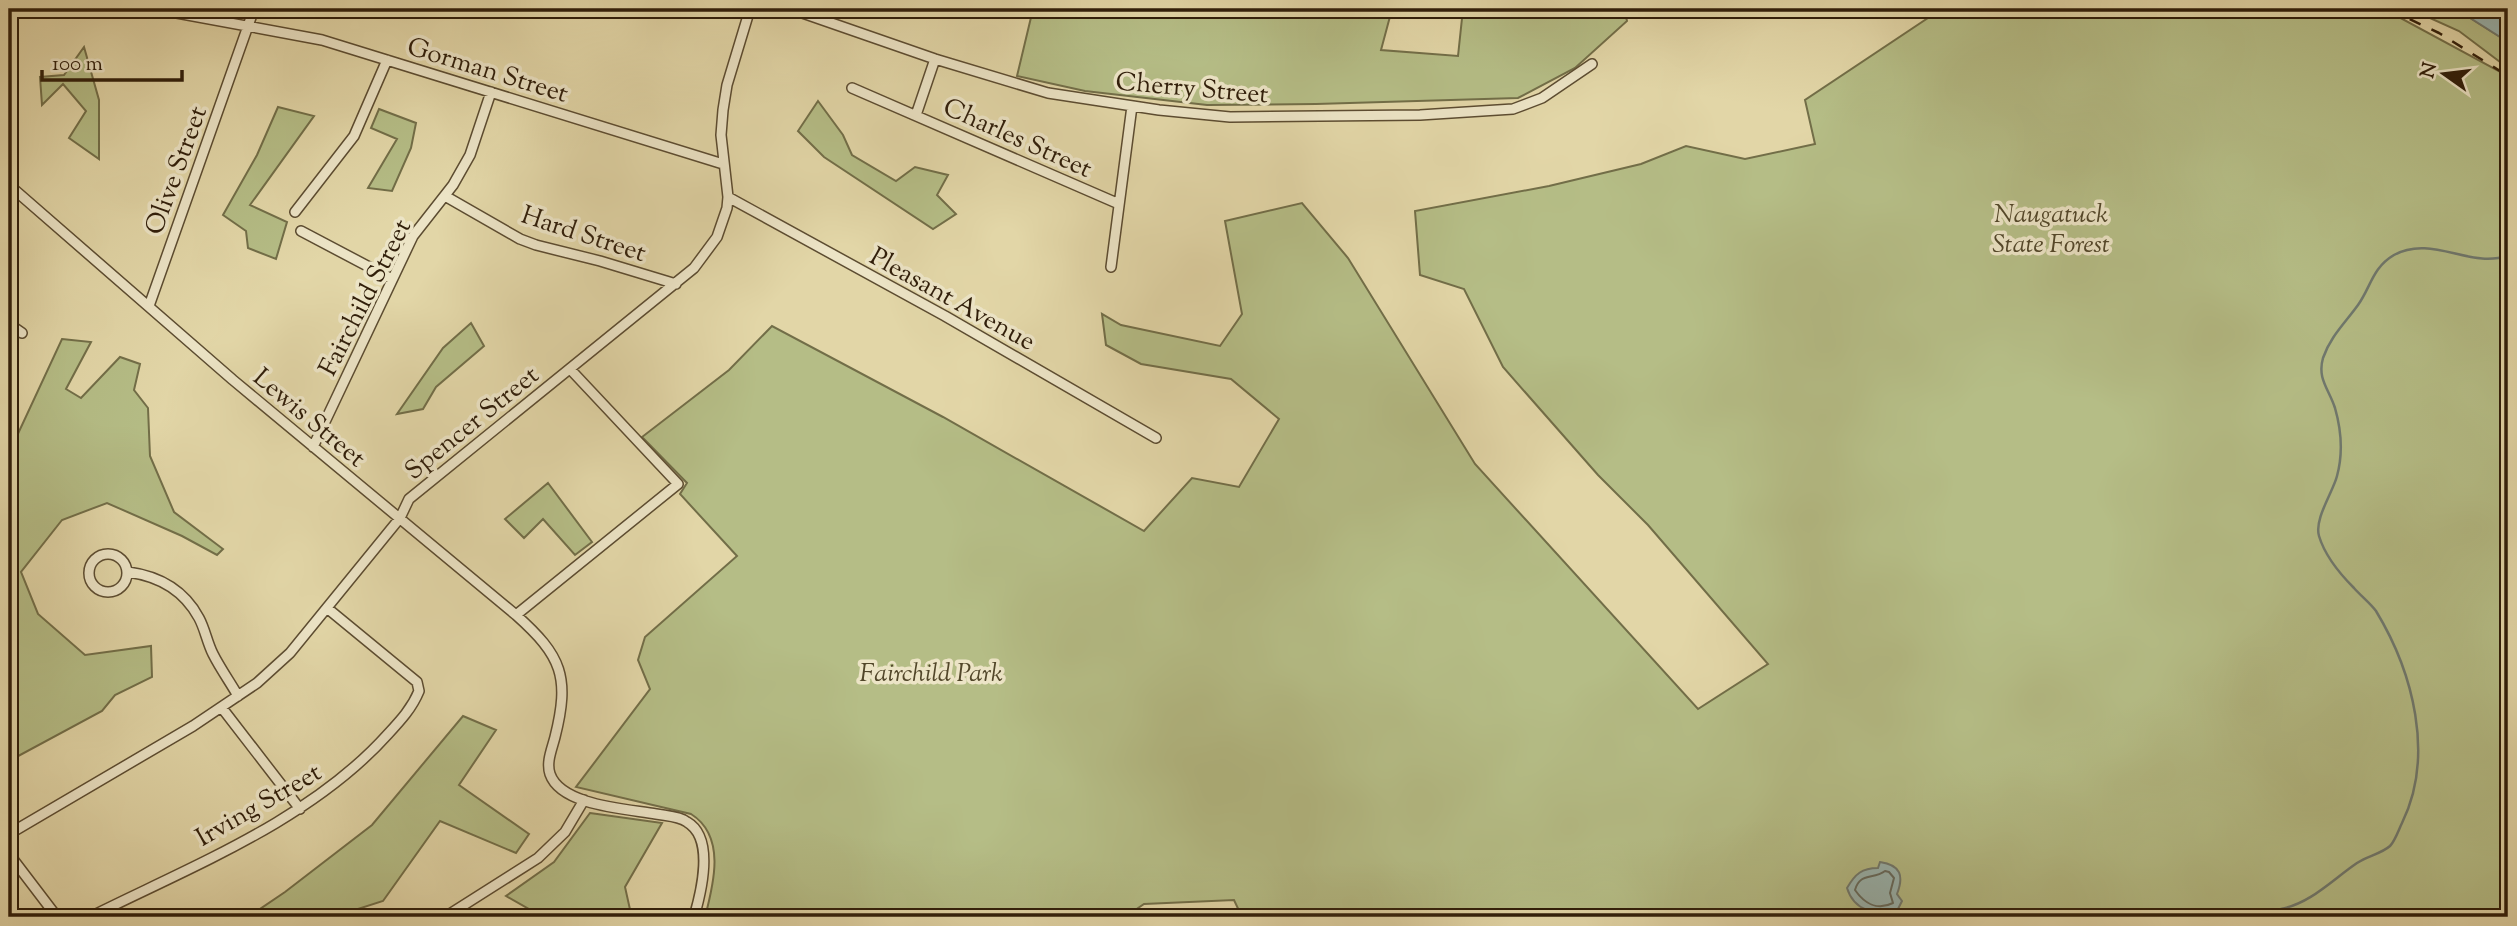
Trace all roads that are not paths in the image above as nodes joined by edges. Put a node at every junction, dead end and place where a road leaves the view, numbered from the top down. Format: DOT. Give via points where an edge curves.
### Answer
graph roads {
  1 [pos="155,9"];
  2 [pos="254,9"];
  3 [pos="750,9"];
  4 [pos="791,9"];
  5 [pos="248,26"];
  6 [pos="935,59"];
  7 [pos="387,60"];
  8 [pos="1592,64"];
  9 [pos="852,88"];
  10 [pos="491,92"];
  11 [pos="1132,106"];
  12 [pos="916,115"];
  13 [pos="723,164"];
  14 [pos="9,185"];
  15 [pos="445,196"];
  16 [pos="728,197"];
  17 [pos="1119,204"];
  18 [pos="295,212"];
  19 [pos="301,231"];
  20 [pos="1111,267"];
  21 [pos="392,279"];
  22 [pos="676,284"];
  23 [pos="149,306"];
  24 [pos="9,324"];
  25 [pos="22,332"];
  26 [pos="570,369"];
  27 [pos="1156,438"];
  28 [pos="313,447"];
  29 [pos="400,518"];
  30 [pos="128,572"];
  31 [pos="327,608"];
  32 [pos="516,615"];
  33 [pos="238,696"];
  34 [pos="222,708"];
  35 [pos="584,800"];
  36 [pos="300,809"];
  37 [pos="9,834"];
  38 [pos="9,855"];
  39 [pos="57,917"];
  40 [pos="90,917"];
  41 [pos="445,917"];
  42 [pos="694,917"];
  1 -- 5 [label="street, Gorman Street"];
  2 -- 5 [label="street, Olive Street"];
  3 -- 13 [label="street, Spencer Street" via="725,98"];
  4 -- 6 [label="street, Cherry Street"];
  5 -- 7 [label="street, Gorman Street" via="322,40"];
  5 -- 23 [label="street, Olive Street"];
  6 -- 11 [label="street, Cherry Street" via="1048,93"];
  6 -- 12 [label="street, Charles Street"];
  7 -- 10 [label="street, Gorman Street"];
  7 -- 18 [label="street" via="354,136"];
  8 -- 11 [label="street, Cherry Street" via="1542,98 1513,109 1230,117"];
  9 -- 12 [label="street"];
  10 -- 13 [label="street, Gorman Street"];
  10 -- 15 [label="street, Fairchild Street" via="470,155"];
  11 -- 17 [label="street"];
  12 -- 17 [label="street, Charles Street"];
  13 -- 16 [label="street, Spencer Street"];
  14 -- 23 [label="street, Lewis Street"];
  15 -- 21 [label="street, Fairchild Street" via="413,236"];
  15 -- 22 [label="street, Hard Street" via="520,239"];
  16 -- 22 [label="street, Spencer Street" via="717,237"];
  16 -- 27 [label="street, Pleasant Avenue"];
  17 -- 20 [label="street"];
  19 -- 21 [label="street"];
  21 -- 28 [label="street, Fairchild Street"];
  22 -- 26 [label="street, Spencer Street"];
  23 -- 28 [label="street, Lewis Street"];
  24 -- 25 [label="street"];
  26 -- 29 [label="street, Spencer Street" via="409,499"];
  26 -- 32 [label="street" via="678,484"];
  28 -- 29 [label="street, Lewis Street"];
  29 -- 31 [label="street, Spencer Street"];
  29 -- 32 [label="street, Lewis Street"];
  30 -- 30 [label="street" via="124,561 107,553 89,568 93,585 103,592 120,588"];
  30 -- 33 [label="street" via="169,584 188,603"];
  31 -- 33 [label="street, Spencer Street" via="281,662"];
  31 -- 36 [label="street, Irving Street" via="417,682 419,691 406,714 349,774"];
  32 -- 35 [label="street, Lewis Street" via="543,640 560,673 562,699 550,756 551,774 564,792"];
  33 -- 34 [label="street, Spencer Street"];
  34 -- 36 [label="street"];
  34 -- 37 [label="street, Spencer Street"];
  35 -- 41 [label="street" via="565,832 538,858"];
  35 -- 42 [label="street" via="670,816 691,825 703,849"];
  36 -- 40 [label="street, Irving Street"];
  38 -- 39 [label="street"];
}
